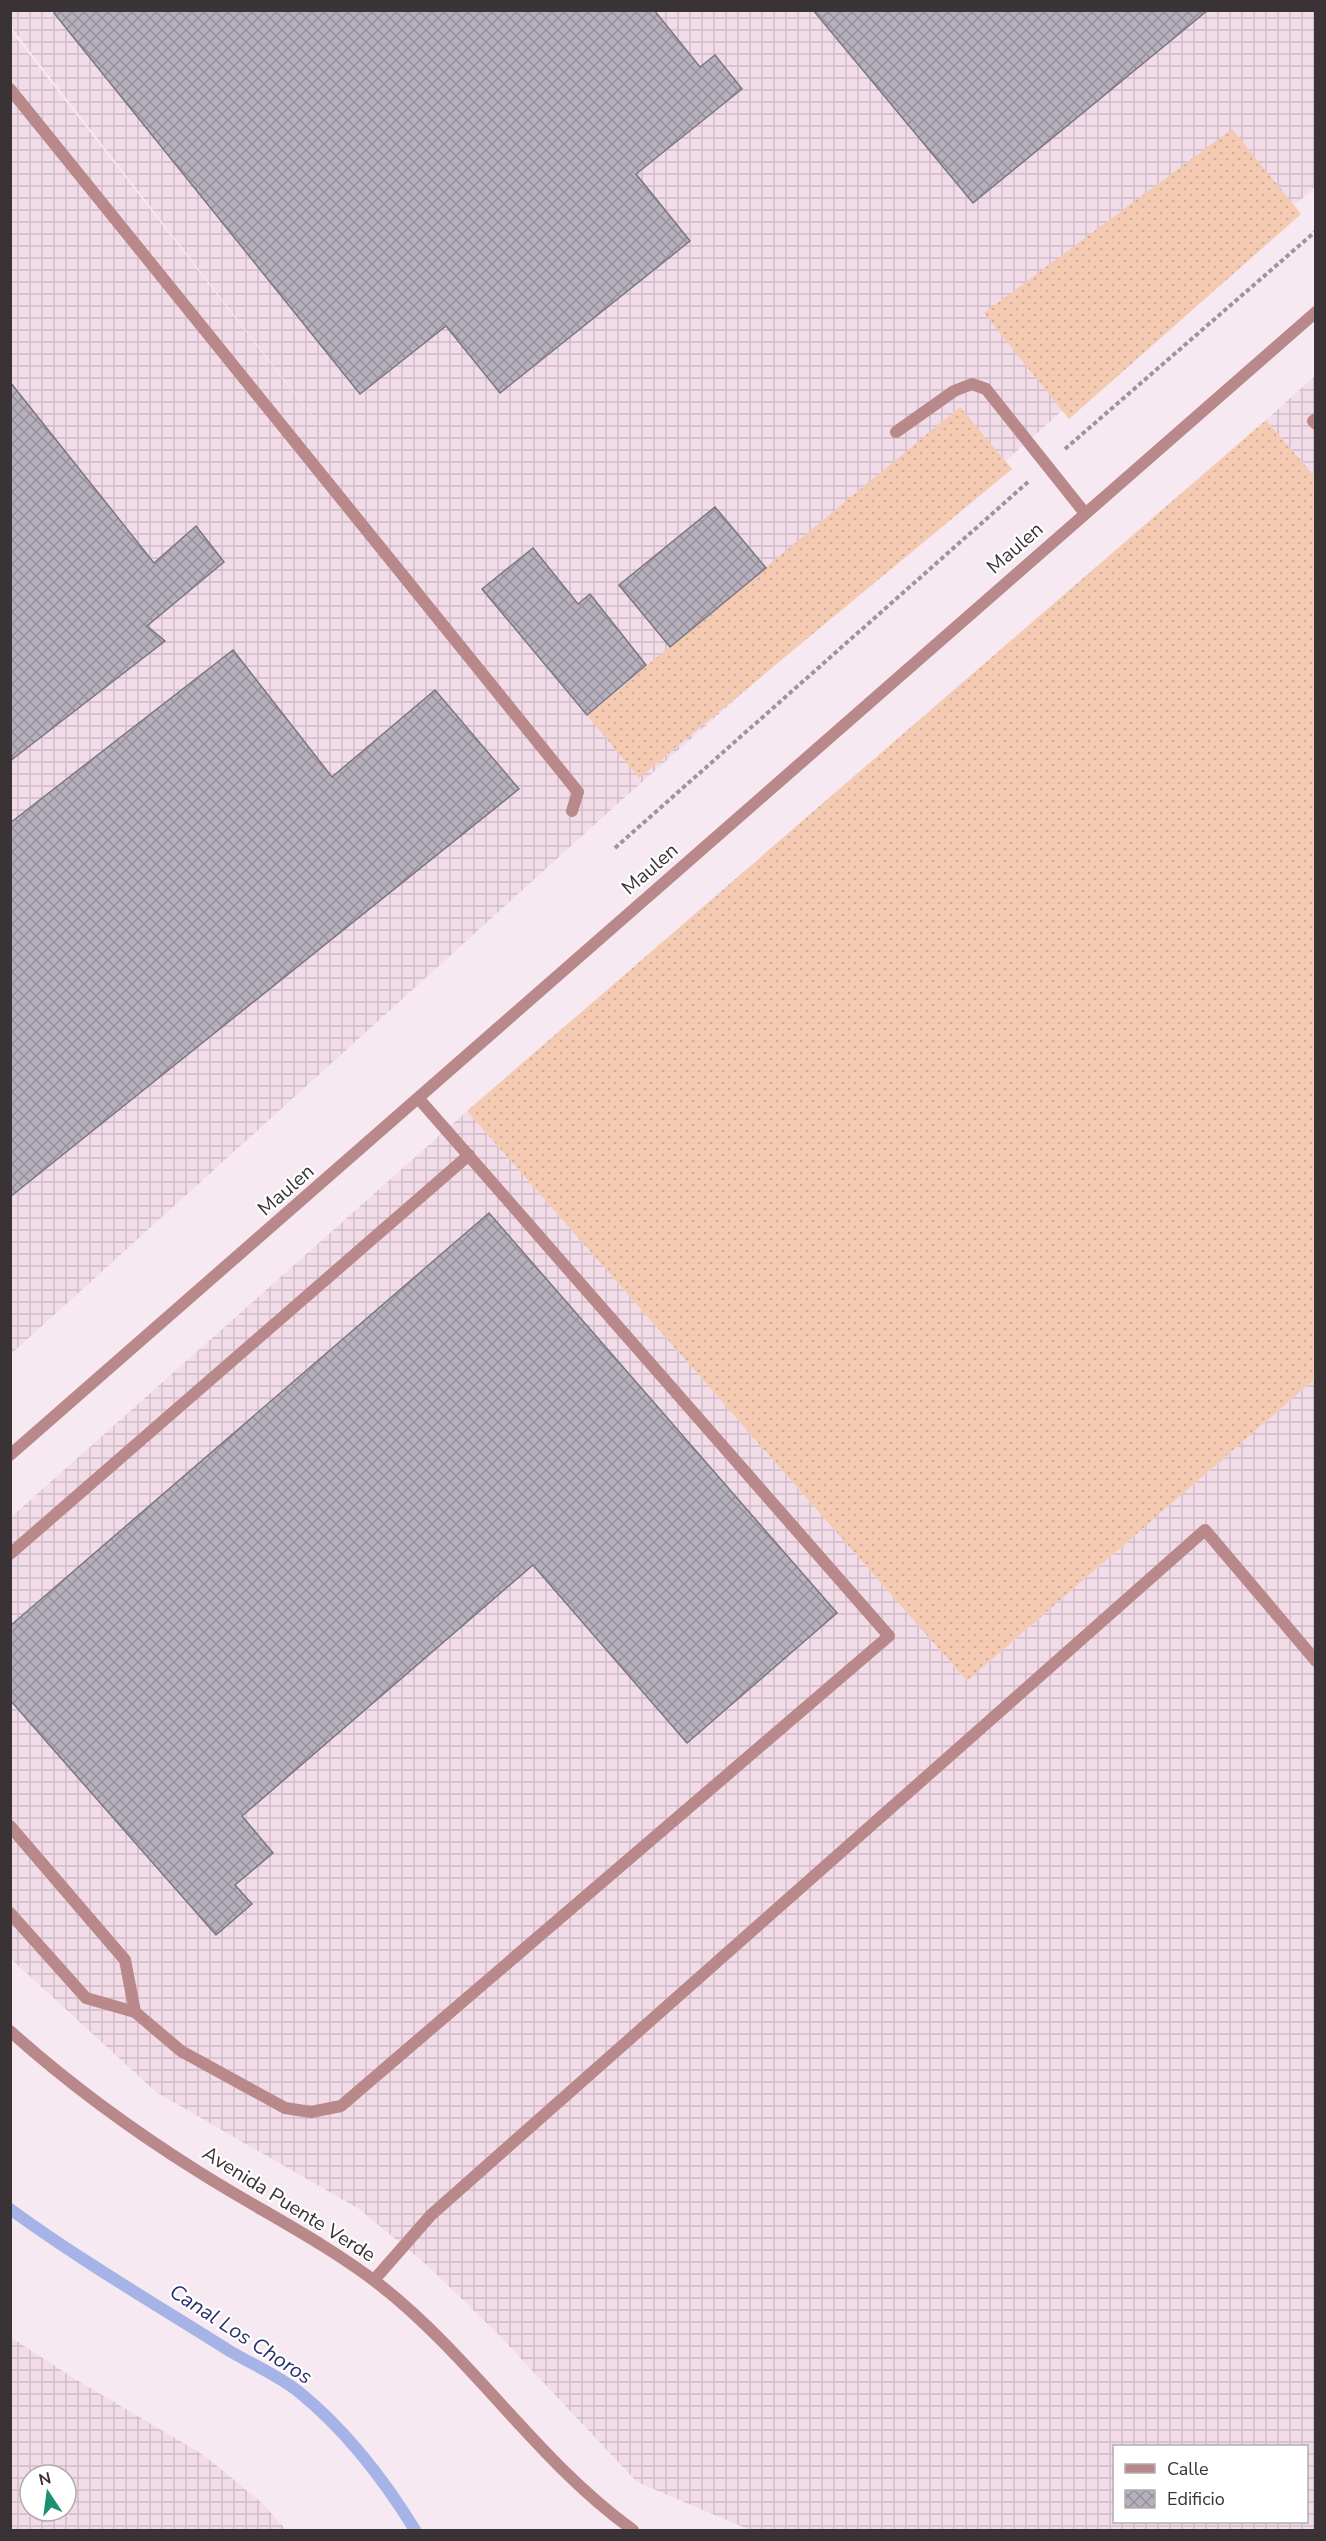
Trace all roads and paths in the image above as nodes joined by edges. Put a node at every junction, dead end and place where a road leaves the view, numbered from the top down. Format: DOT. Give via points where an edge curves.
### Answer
graph roads {
  1 [pos="10,88"];
  2 [pos="1316,231"];
  3 [pos="1316,312"];
  4 [pos="1316,419"];
  5 [pos="1316,424"];
  6 [pos="896,432"];
  7 [pos="1048,465"];
  8 [pos="1084,512"];
  9 [pos="572,811"];
  10 [pos="615,848"];
  11 [pos="419,1099"];
  12 [pos="469,1155"];
  13 [pos="10,1455"];
  14 [pos="10,1554"];
  15 [pos="1316,1661"];
  16 [pos="10,1826"];
  17 [pos="10,1913"];
  18 [pos="135,2012"];
  19 [pos="10,2031"];
  20 [pos="374,2280"];
  21 [pos="633,2530"];
  1 -- 9 [label="street" via="578,792"];
  2 -- 7 [label="path"];
  3 -- 8 [label="street, Maulen"];
  4 -- 5 [label="street"];
  6 -- 7 [label="street" via="954,391 972,384 986,389"];
  7 -- 8 [label="street"];
  7 -- 10 [label="path"];
  8 -- 11 [label="street, Maulen"];
  11 -- 12 [label="street"];
  11 -- 13 [label="street, Maulen"];
  12 -- 14 [label="street"];
  12 -- 18 [label="street" via="889,1635 341,2106 311,2112 285,2108 181,2051"];
  15 -- 20 [label="street" via="1205,1530 431,2215"];
  16 -- 18 [label="street" via="125,1960"];
  17 -- 18 [label="street" via="86,1998"];
  19 -- 20 [label="street, Avenida Puente Verde" via="104,2109 152,2142"];
  20 -- 21 [label="street, Avenida Puente Verde" via="432,2329 586,2494"];
}
